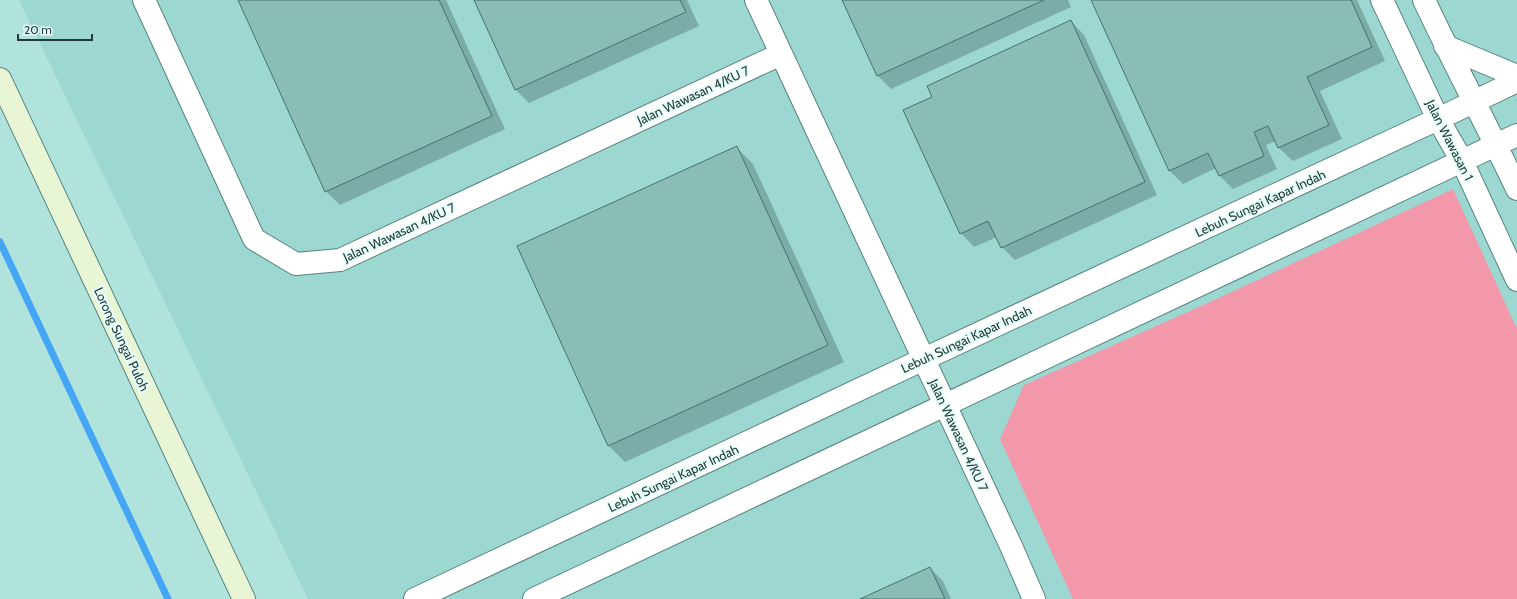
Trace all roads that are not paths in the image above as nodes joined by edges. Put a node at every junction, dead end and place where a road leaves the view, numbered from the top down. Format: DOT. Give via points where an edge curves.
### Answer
graph roads {
  1 [pos="144,0"];
  2 [pos="756,0"];
  3 [pos="1382,0"];
  4 [pos="1424,0"];
  5 [pos="1445,46"];
  6 [pos="781,54"];
  7 [pos="1517,76"];
  8 [pos="0,79"];
  9 [pos="1517,81"];
  10 [pos="1474,102"];
  11 [pos="1438,119"];
  12 [pos="1517,135"];
  13 [pos="1496,145"];
  14 [pos="1462,161"];
  15 [pos="1517,189"];
  16 [pos="1517,280"];
  17 [pos="924,359"];
  18 [pos="945,404"];
  19 [pos="244,599"];
  20 [pos="416,599"];
  21 [pos="534,599"];
  22 [pos="1034,599"];
  1 -- 6 [label="street, Jalan Wawasan 4/KU 7" via="254,239 296,264 340,260"];
  2 -- 6 [label="street, Jalan Wawasan 4/KU 7"];
  3 -- 11 [label="street, Jalan Wawasan 1"];
  4 -- 5 [label="street"];
  5 -- 7 [label="street"];
  5 -- 10 [label="street"];
  6 -- 17 [label="street, Jalan Wawasan 4/KU 7"];
  8 -- 19 [label="street, Lorong Sungai Puloh"];
  9 -- 10 [label="street, Lebuh Sungai Kapar Indah"];
  10 -- 11 [label="street, Lebuh Sungai Kapar Indah"];
  10 -- 13 [label="street"];
  11 -- 14 [label="street, Jalan Wawasan 1"];
  11 -- 17 [label="street, Lebuh Sungai Kapar Indah"];
  12 -- 13 [label="street"];
  13 -- 14 [label="street"];
  13 -- 15 [label="street"];
  14 -- 16 [label="street, Jalan Wawasan 1"];
  14 -- 18 [label="street"];
  17 -- 18 [label="street, Jalan Wawasan 4/KU 7"];
  17 -- 20 [label="street, Lebuh Sungai Kapar Indah"];
  18 -- 21 [label="street"];
  18 -- 22 [label="street, Jalan Wawasan 4/KU 7"];
}
